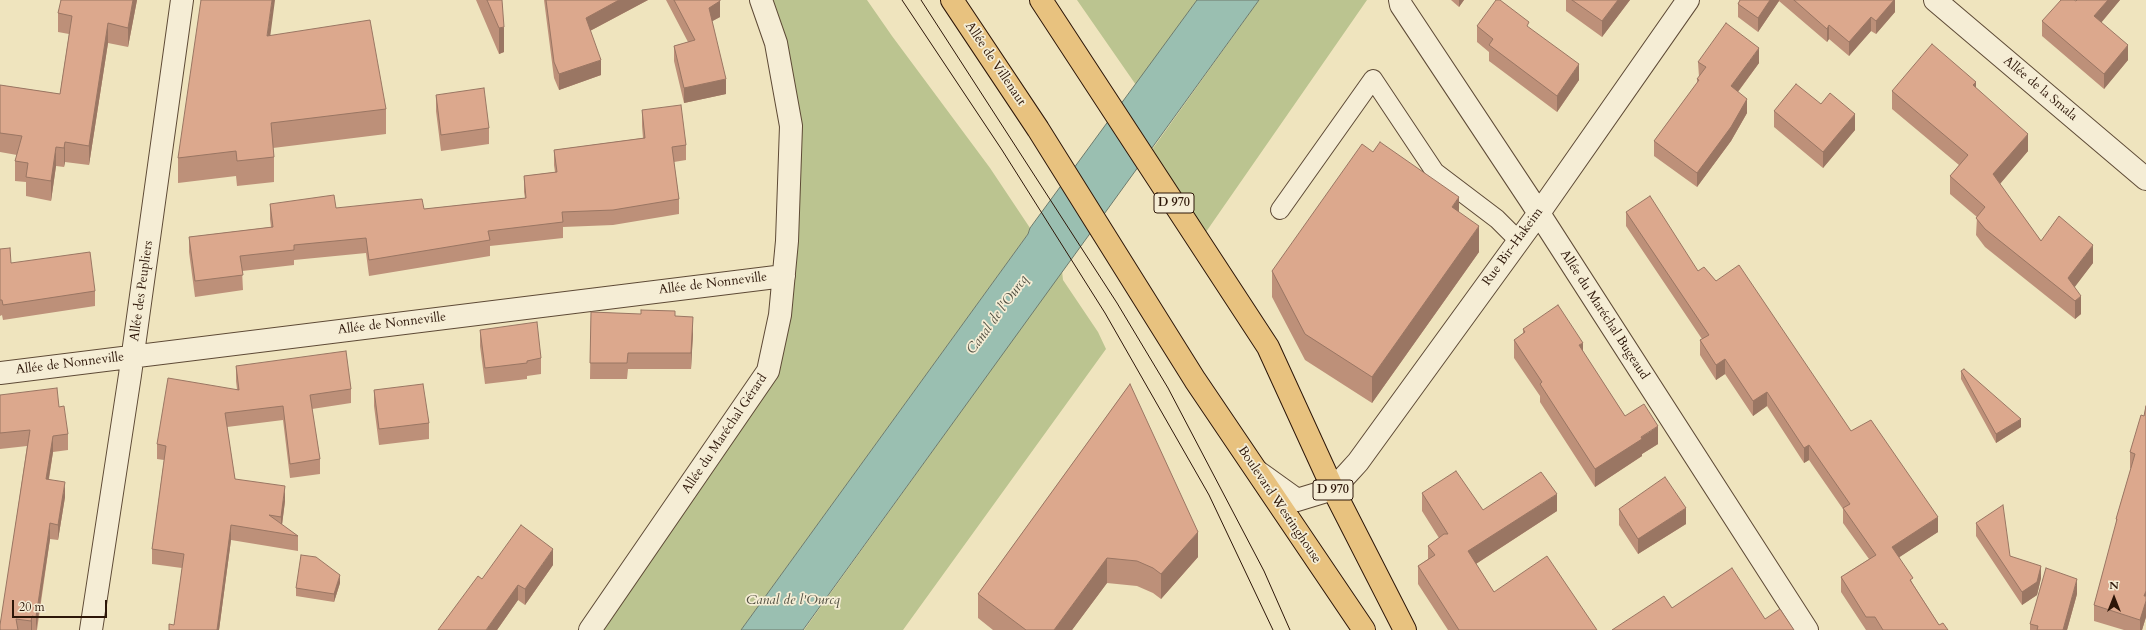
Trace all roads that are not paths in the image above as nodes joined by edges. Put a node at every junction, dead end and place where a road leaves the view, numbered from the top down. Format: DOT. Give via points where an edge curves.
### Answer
graph roads {
  1 [pos="182,0"];
  2 [pos="761,0"];
  3 [pos="952,0"];
  4 [pos="1041,0"];
  5 [pos="1400,0"];
  6 [pos="1688,0"];
  7 [pos="1935,0"];
  8 [pos="2146,179"];
  9 [pos="1280,210"];
  10 [pos="1539,213"];
  11 [pos="1518,240"];
  12 [pos="784,276"];
  13 [pos="133,355"];
  14 [pos="0,373"];
  15 [pos="1195,380"];
  16 [pos="1257,471"];
  17 [pos="1333,489"];
  18 [pos="91,630"];
  19 [pos="590,630"];
  20 [pos="1364,630"];
  21 [pos="1405,630"];
  22 [pos="1807,630"];
  1 -- 13 [label="street, Allée des Peupliers"];
  2 -- 12 [label="street, Allée du Maréchal Gérard" via="776,43 791,126"];
  3 -- 15 [label="main road, Allée de Villenaut" via="1038,129"];
  4 -- 17 [label="main road, D 970" via="1268,348"];
  5 -- 10 [label="street, Allée du Maréchal Bugeaud"];
  6 -- 10 [label="street, Rue Bir-Hakeim"];
  7 -- 8 [label="street, Allée de la Smala"];
  9 -- 11 [label="lane" via="1373,79 1435,172 1497,219"];
  10 -- 11 [label="street, Rue Bir-Hakeim"];
  10 -- 22 [label="street, Allée du Maréchal Bugeaud"];
  11 -- 17 [label="street, Rue Bir-Hakeim" via="1358,462"];
  12 -- 13 [label="street, Allée de Nonneville"];
  12 -- 19 [label="street, Allée du Maréchal Gérard" via="780,315 768,371"];
  13 -- 14 [label="street, Allée de Nonneville"];
  13 -- 18 [label="street, Allée des Peupliers"];
  15 -- 16 [label="main road, Boulevard Westinghouse"];
  16 -- 17 [label="street" via="1297,500"];
  16 -- 20 [label="main road, Boulevard Westinghouse"];
  17 -- 21 [label="main road, D 970"];
}
